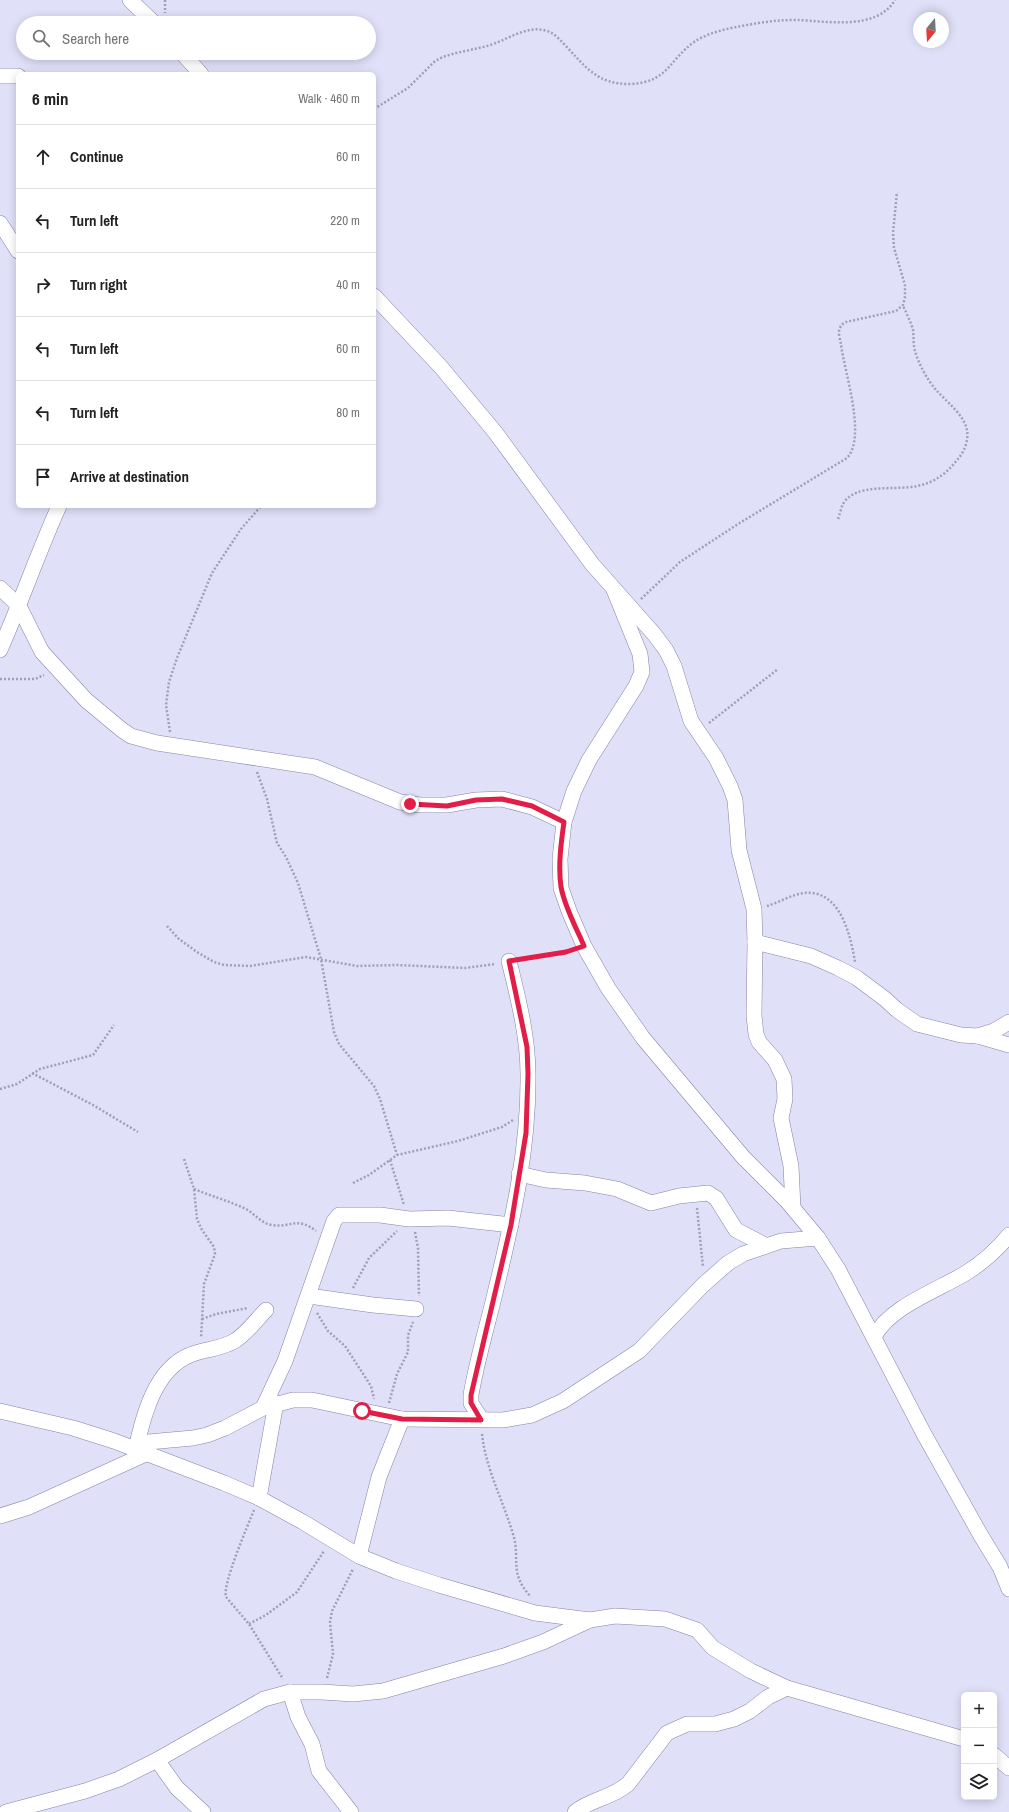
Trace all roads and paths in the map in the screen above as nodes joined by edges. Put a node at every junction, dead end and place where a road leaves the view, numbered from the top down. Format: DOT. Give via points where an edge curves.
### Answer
graph roads {
  1 [pos="130,0"];
  2 [pos="895,0"];
  3 [pos="147,16"];
  4 [pos="188,60"];
  5 [pos="199,72"];
  6 [pos="0,76"];
  7 [pos="16,76"];
  8 [pos="376,108"];
  9 [pos="897,192"];
  10 [pos="0,223"];
  11 [pos="16,248"];
  12 [pos="376,298"];
  13 [pos="903,305"];
  14 [pos="58,508"];
  15 [pos="259,508"];
  16 [pos="838,519"];
  17 [pos="0,588"];
  18 [pos="614,590"];
  19 [pos="19,606"];
  20 [pos="639,617"];
  21 [pos="0,650"];
  22 [pos="56,667"];
  23 [pos="778,669"];
  24 [pos="0,679"];
  25 [pos="698,732"];
  26 [pos="173,744"];
  27 [pos="254,758"];
  28 [pos="564,822"];
  29 [pos="754,909"];
  30 [pos="167,926"];
  31 [pos="755,942"];
  32 [pos="584,946"];
  33 [pos="321,959"];
  34 [pos="509,961"];
  35 [pos="857,978"];
  36 [pos="1009,1022"];
  37 [pos="114,1025"];
  38 [pos="978,1036"];
  39 [pos="1009,1045"];
  40 [pos="32,1073"];
  41 [pos="0,1089"];
  42 [pos="527,1111"];
  43 [pos="138,1132"];
  44 [pos="397,1156"];
  45 [pos="184,1159"];
  46 [pos="390,1160"];
  47 [pos="520,1174"];
  48 [pos="353,1183"];
  49 [pos="194,1189"];
  50 [pos="695,1194"];
  51 [pos="793,1208"];
  52 [pos="406,1223"];
  53 [pos="511,1225"];
  54 [pos="1009,1235"];
  55 [pos="818,1238"];
  56 [pos="326,1244"];
  57 [pos="765,1245"];
  58 [pos="703,1285"];
  59 [pos="309,1296"];
  60 [pos="346,1301"];
  61 [pos="416,1309"];
  62 [pos="266,1310"];
  63 [pos="874,1337"];
  64 [pos="201,1351"];
  65 [pos="270,1405"];
  66 [pos="0,1411"];
  67 [pos="374,1414"];
  68 [pos="402,1419"];
  69 [pos="481,1420"];
  70 [pos="140,1448"];
  71 [pos="259,1498"];
  72 [pos="0,1516"];
  73 [pos="331,1540"];
  74 [pos="359,1556"];
  75 [pos="1009,1589"];
  76 [pos="535,1613"];
  77 [pos="590,1620"];
  78 [pos="249,1624"];
  79 [pos="787,1688"];
  80 [pos="290,1692"];
  81 [pos="322,1692"];
  82 [pos="961,1738"];
  83 [pos="997,1758"];
  84 [pos="157,1760"];
  85 [pos="1009,1768"];
  86 [pos="6,1812"];
  87 [pos="203,1812"];
  88 [pos="350,1812"];
  89 [pos="575,1812"];
  1 -- 3 [label="street"];
  2 -- 8 [label="path" via="885,11 854,23 776,20 710,34 694,42 660,76 647,82 631,84 613,83 596,75 554,34 546,30 527,32 435,61 408,88"];
  4 -- 5 [label="street"];
  6 -- 7 [label="street"];
  9 -- 13 [label="path" via="892,233 905,285"];
  10 -- 11 [label="street"];
  12 -- 18 [label="street" via="440,366 495,432"];
  13 -- 16 [label="path" via="913,331 915,352 936,390 964,422 967,439 962,454 950,469 931,482 916,487 891,487 858,492 847,498"];
  13 -- 20 [label="path" via="896,311 846,322 839,331 853,407 855,445 847,458 680,562 640,600"];
  14 -- 19 [label="street" via="34,563"];
  15 -- 26 [label="path" via="241,529 212,573 177,658 169,682 166,705"];
  17 -- 19 [label="street"];
  18 -- 20 [label="street"];
  18 -- 28 [label="street" via="640,654 642,672 636,686 589,760 574,791"];
  19 -- 21 [label="street"];
  19 -- 22 [label="street" via="42,652"];
  20 -- 25 [label="street" via="662,644 674,666 686,708"];
  22 -- 24 [label="path" via="35,679"];
  22 -- 26 [label="street" via="86,700 122,730 141,739"];
  23 -- 25 [label="path"];
  25 -- 29 [label="street" via="716,758 735,800 739,850"];
  26 -- 27 [label="street"];
  27 -- 28 [label="street" via="315,767 400,802 447,806 476,800 502,799 532,806"];
  27 -- 33 [label="path" via="277,843 298,883"];
  28 -- 32 [label="street" via="560,859 561,888"];
  29 -- 31 [label="street"];
  29 -- 35 [label="path" via="778,903 795,895 812,893 824,897 843,918 852,946"];
  30 -- 33 [label="path" via="196,952 224,965 250,966 302,958"];
  31 -- 35 [label="street" via="811,956"];
  31 -- 51 [label="street" via="756,1034 759,1042 775,1060 784,1079 781,1118 791,1166"];
  32 -- 34 [label="path" via="566,952"];
  32 -- 51 [label="street" via="608,988 643,1038 743,1157"];
  33 -- 34 [label="path" via="356,966 465,968"];
  33 -- 44 [label="path" via="329,1009 339,1044 374,1086"];
  34 -- 42 [label="street" via="527,1047"];
  35 -- 38 [label="street" via="917,1024 961,1035"];
  36 -- 38 [label="street" via="994,1031"];
  37 -- 40 [label="path" via="93,1055"];
  38 -- 39 [label="street"];
  40 -- 41 [label="path" via="17,1084"];
  40 -- 43 [label="path" via="93,1104"];
  42 -- 44 [label="path" via="502,1127"];
  42 -- 47 [label="street"];
  44 -- 46 [label="path"];
  45 -- 49 [label="path"];
  46 -- 48 [label="path"];
  46 -- 52 [label="path"];
  47 -- 50 [label="street" via="617,1189 651,1203"];
  47 -- 53 [label="street"];
  49 -- 56 [label="path" via="246,1209 270,1225 293,1222 311,1226"];
  49 -- 64 [label="path" via="197,1219 214,1247 215,1254 204,1284"];
  50 -- 57 [label="street" via="713,1195 736,1230"];
  50 -- 58 [label="path"];
  51 -- 55 [label="street"];
  52 -- 53 [label="street" via="448,1218"];
  52 -- 56 [label="street" via="380,1214 338,1215"];
  52 -- 60 [label="path" via="369,1258"];
  53 -- 69 [label="street" via="471,1395 471,1403"];
  54 -- 63 [label="street" via="984,1261 886,1320 879,1326"];
  55 -- 57 [label="street" via="794,1239"];
  55 -- 63 [label="street" via="838,1269"];
  56 -- 59 [label="street"];
  57 -- 58 [label="street" via="743,1254"];
  58 -- 69 [label="street" via="639,1352 563,1401 532,1415 503,1420"];
  59 -- 60 [label="street"];
  59 -- 65 [label="street"];
  59 -- 67 [label="path" via="328,1331 345,1346 371,1386"];
  60 -- 61 [label="street"];
  62 -- 64 [label="street" via="236,1340"];
  63 -- 75 [label="street" via="924,1434 1000,1567"];
  64 -- 70 [label="street" via="178,1361 162,1379 146,1409"];
  65 -- 67 [label="street" via="293,1400 312,1400"];
  65 -- 70 [label="street" via="207,1435"];
  65 -- 71 [label="street"];
  66 -- 70 [label="street" via="73,1428"];
  67 -- 68 [label="street"];
  68 -- 69 [label="street"];
  68 -- 74 [label="street" via="379,1476"];
  69 -- 76 [label="path" via="488,1467 514,1537 519,1579 532,1598"];
  70 -- 71 [label="street"];
  70 -- 72 [label="street" via="104,1472 56,1496 29,1508"];
  71 -- 73 [label="street"];
  71 -- 78 [label="path" via="225,1593"];
  73 -- 74 [label="street"];
  73 -- 78 [label="path" via="297,1592"];
  74 -- 76 [label="street" via="438,1585"];
  74 -- 81 [label="path" via="332,1611 330,1622 333,1654"];
  76 -- 77 [label="street"];
  77 -- 79 [label="street" via="615,1616 665,1619 697,1630 713,1648"];
  77 -- 81 [label="street" via="543,1642 504,1656 384,1691 353,1694"];
  78 -- 80 [label="path"];
  79 -- 82 [label="street"];
  79 -- 89 [label="street" via="734,1719 715,1724 687,1724 667,1733 628,1784 621,1790 590,1802"];
  80 -- 81 [label="street"];
  80 -- 84 [label="street" via="264,1699"];
  80 -- 88 [label="street" via="298,1717 312,1744 319,1771"];
  83 -- 85 [label="street"];
  84 -- 86 [label="street" via="119,1779 85,1791"];
  84 -- 87 [label="street" via="177,1788"];
}
